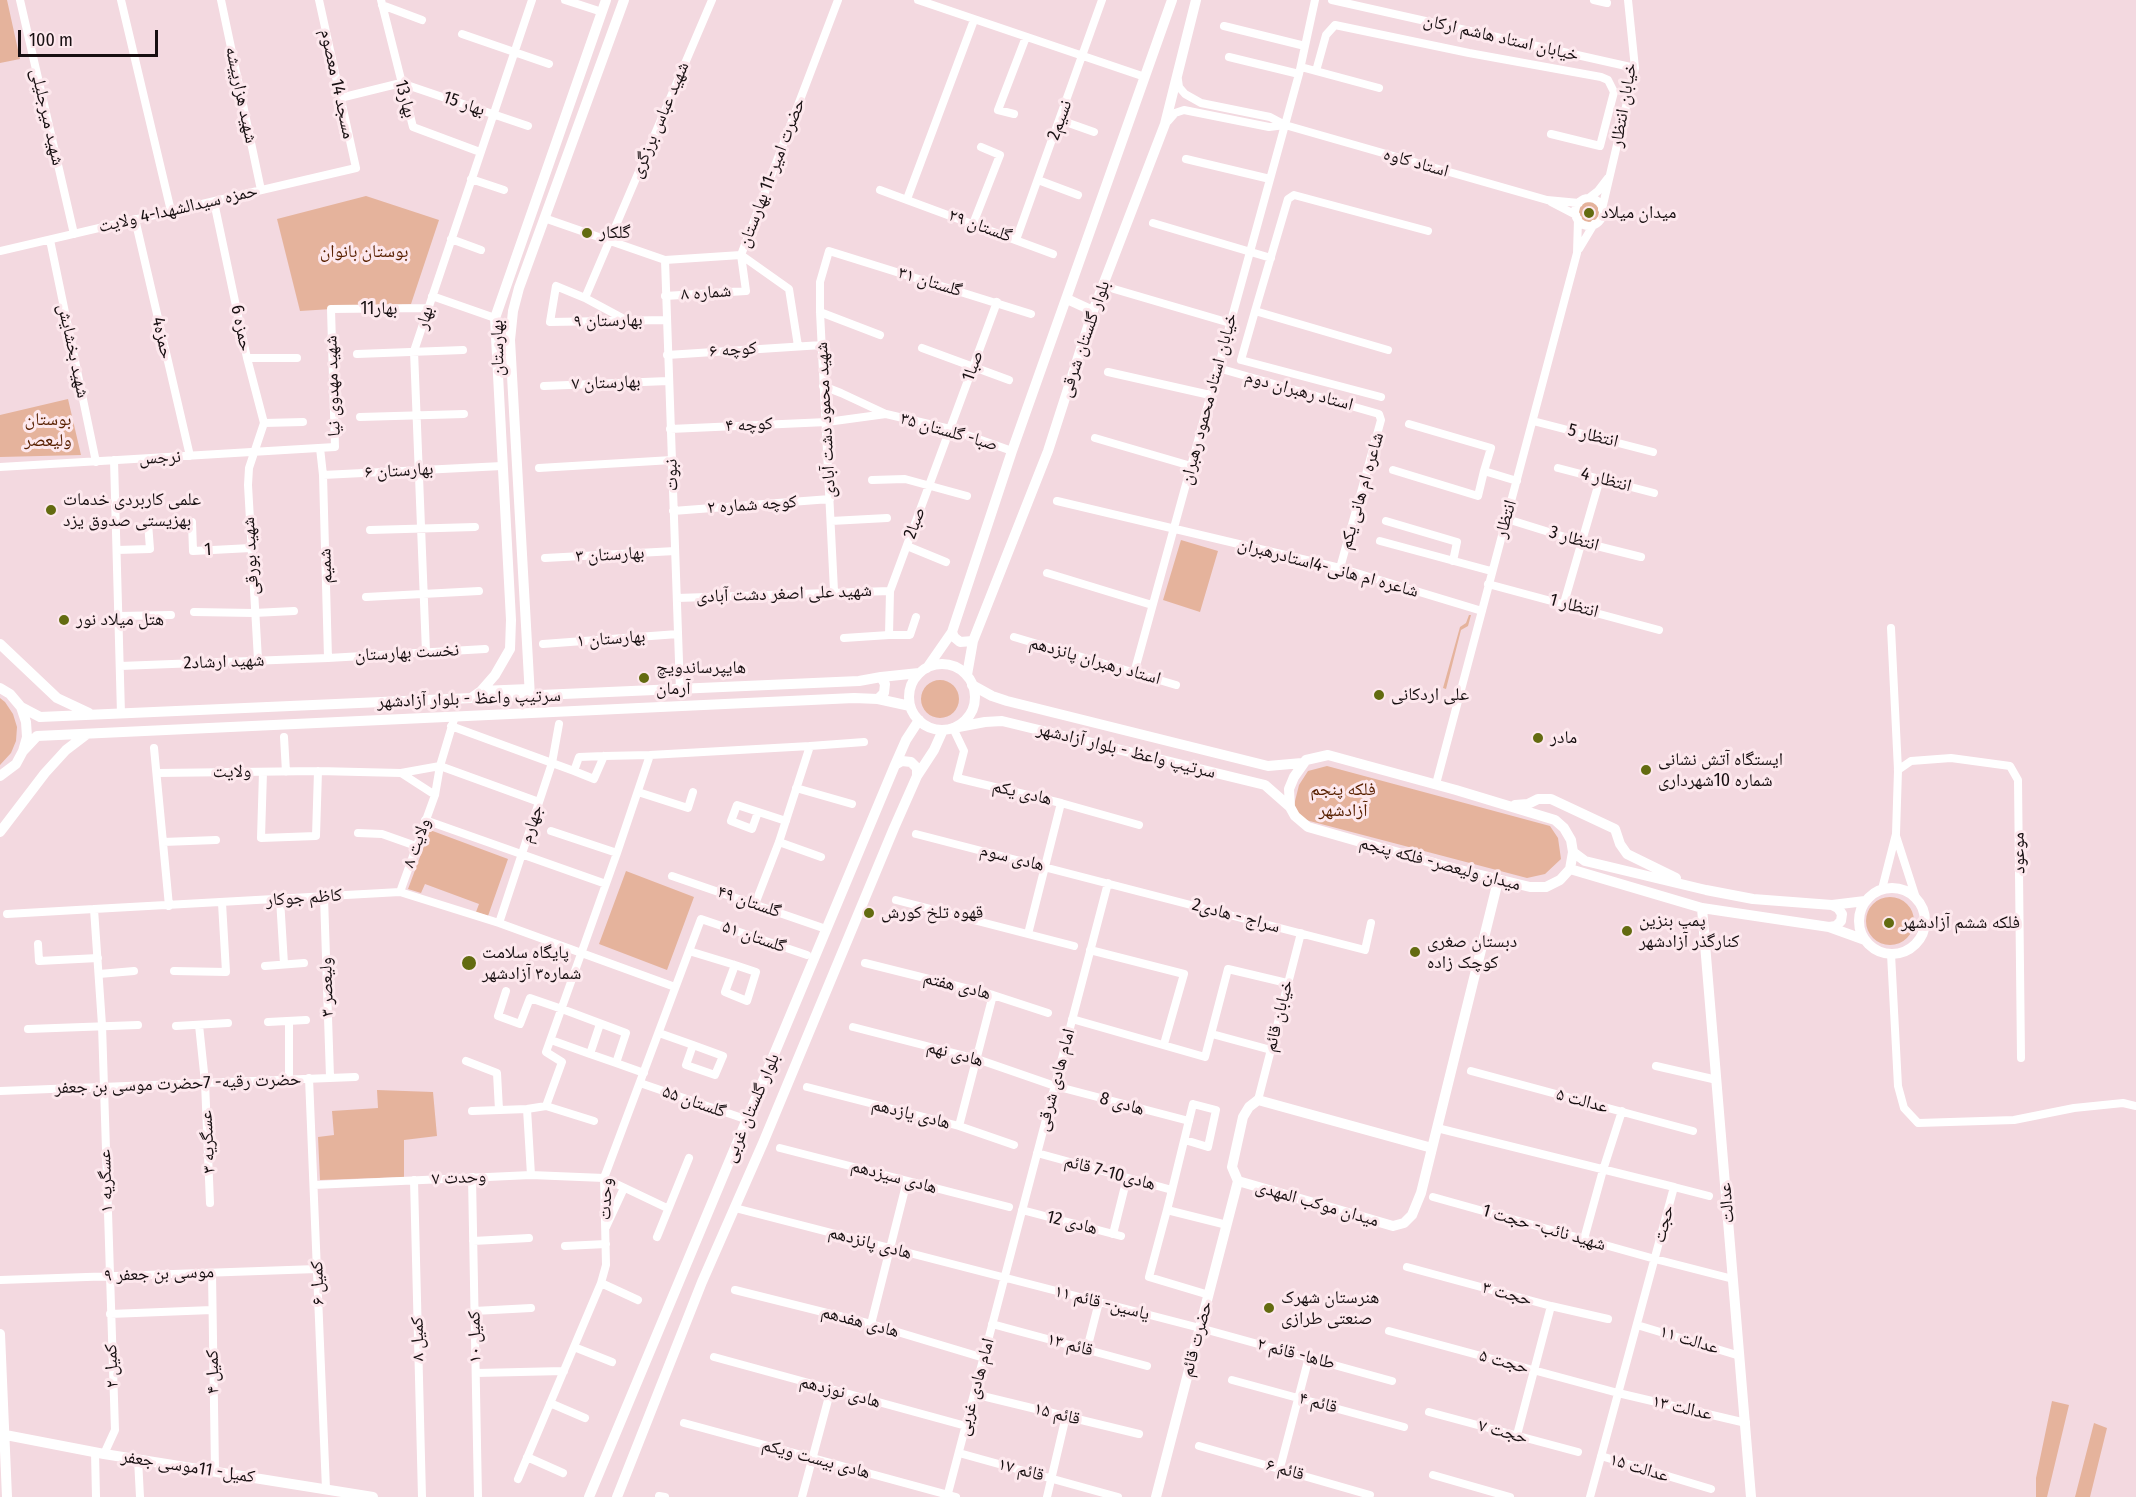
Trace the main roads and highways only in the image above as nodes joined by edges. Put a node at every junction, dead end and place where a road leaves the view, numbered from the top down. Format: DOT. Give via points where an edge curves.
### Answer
graph roads {
  1 [pos="606,0"];
  2 [pos="624,0"];
  3 [pos="1172,0"];
  4 [pos="1196,0"];
  5 [pos="602,12"];
  6 [pos="618,18"];
  7 [pos="531,213"];
  8 [pos="544,218"];
  9 [pos="1067,299"];
  10 [pos="1093,311"];
  11 [pos="517,465"];
  12 [pos="502,466"];
  13 [pos="952,632"];
  14 [pos="973,641"];
  15 [pos="0,644"];
  16 [pos="923,670"];
  17 [pos="881,677"];
  18 [pos="970,680"];
  19 [pos="0,688"];
  20 [pos="481,691"];
  21 [pos="530,693"];
  22 [pos="469,699"];
  23 [pos="878,699"];
  24 [pos="910,706"];
  25 [pos="21,707"];
  26 [pos="92,715"];
  27 [pos="919,720"];
  28 [pos="948,729"];
  29 [pos="88,733"];
  30 [pos="23,751"];
  31 [pos="1302,763"];
  32 [pos="895,765"];
  33 [pos="0,776"];
  34 [pos="917,777"];
  35 [pos="1290,807"];
  36 [pos="1510,807"];
  37 [pos="0,832"];
  38 [pos="1573,852"];
  39 [pos="1570,869"];
  40 [pos="1498,881"];
  41 [pos="1696,888"];
  42 [pos="1865,901"];
  43 [pos="1832,906"];
  44 [pos="1702,908"];
  45 [pos="1829,927"];
  46 [pos="1865,940"];
  47 [pos="1432,1148"];
  48 [pos="1238,1181"];
  49 [pos="0,1334"];
  50 [pos="2,1434"];
  51 [pos="330,1492"];
  52 [pos="7,1497"];
  53 [pos="373,1497"];
  54 [pos="589,1497"];
  55 [pos="617,1497"];
  56 [pos="1156,1497"];
  57 [pos="1751,1497"];
  1 -- 5 [label="main road, بهارستان"];
  2 -- 6 [label="main road, بهارستان"];
  3 -- 9 [label="main road, بلوار گلستان شرقی"];
  4 -- 10 [label="main road, بلوار گلستان شرقی" via="1165,124"];
  5 -- 6 [label="main road"];
  5 -- 7 [label="main road, بهارستان"];
  6 -- 8 [label="main road, بهارستان"];
  7 -- 8 [label="main road"];
  7 -- 12 [label="main road, بهارستان" via="495,318"];
  8 -- 11 [label="main road, بهارستان" via="513,311 510,340"];
  9 -- 10 [label="main road"];
  9 -- 13 [label="main road, بلوار گلستان شرقی"];
  10 -- 14 [label="main road, بلوار گلستان شرقی" via="1048,451"];
  11 -- 12 [label="main road"];
  11 -- 21 [label="main road, بهارستان"];
  12 -- 20 [label="main road, بهارستان" via="510,650"];
  13 -- 14 [label="main road" via="960,642"];
  13 -- 16 [label="main road, بلوار گلستان شرقی"];
  14 -- 18 [label="main road, بلوار گلستان شرقی"];
  15 -- 26 [label="main road" via="57,698"];
  16 -- 17 [label="main road, سرتیپ واعظ - بلوار آزادشهر"];
  16 -- 18 [label="main road" via="948,665 961,670"];
  16 -- 24 [label="main road" via="910,688"];
  17 -- 21 [label="main road, سرتیپ واعظ - بلوار آزادشهر" via="680,690"];
  17 -- 23 [label="main road" via="884,693"];
  18 -- 28 [label="main road" via="975,698 972,711 964,721"];
  18 -- 31 [label="main road, سرتیپ واعظ - بلوار آزادشهر" via="992,696 1007,701 1268,766"];
  19 -- 25 [label="main road"];
  20 -- 21 [label="main road"];
  20 -- 22 [label="main road, بهارستان"];
  21 -- 22 [label="main road, سرتیپ واعظ - بلوار آزادشهر"];
  22 -- 26 [label="main road, سرتیپ واعظ - بلوار آزادشهر"];
  23 -- 24 [label="main road, سرتیپ واعظ - بلوار آزادشهر"];
  23 -- 29 [label="main road, سرتیپ واعظ - بلوار آزادشهر" via="453,721"];
  24 -- 27 [label="main road"];
  25 -- 26 [label="main road, سرتیپ واعظ - بلوار آزادشهر" via="40,717"];
  25 -- 30 [label="main road" via="27,736"];
  27 -- 28 [label="main road" via="930,728"];
  27 -- 32 [label="main road, بلوار گلستان غربی"];
  28 -- 34 [label="main road, بلوار گلستان غربی"];
  28 -- 35 [label="main road, سرتیپ واعظ - بلوار آزادشهر" via="1002,721 1265,785"];
  29 -- 30 [label="main road, سرتیپ واعظ - بلوار آزادشهر" via="37,736"];
  29 -- 37 [label="main road" via="45,772"];
  30 -- 33 [label="main road, سرتیپ واعظ - بلوار آزادشهر" via="16,764"];
  31 -- 35 [label="main road" via="1289,789"];
  31 -- 36 [label="main road" via="1328,755"];
  32 -- 34 [label="main road" via="911,762 917,768"];
  32 -- 54 [label="main road, بلوار گلستان غربی"];
  34 -- 55 [label="main road, بلوار گلستان غربی" via="675,1348"];
  35 -- 40 [label="main road, میدان ولیعصر- فلکه پنجم" via="1294,816 1308,827 1336,837"];
  36 -- 38 [label="main road" via="1555,820 1571,840"];
  36 -- 41 [label="main road" via="1551,799 1615,829 1627,854"];
  38 -- 39 [label="main road"];
  38 -- 41 [label="main road" via="1585,861"];
  39 -- 40 [label="main road, میدان ولیعصر- فلکه پنجم" via="1546,887"];
  39 -- 44 [label="main road"];
  40 -- 47 [label="main road, میدان موکب المهدی"];
  41 -- 43 [label="main road" via="1753,899"];
  42 -- 43 [label="main road"];
  42 -- 46 [label="main road" via="1858,920"];
  42 -- 46 [label="main road" via="1882,889 1900,889 1916,898 1925,918 1919,939 1902,952 1881,952"];
  43 -- 45 [label="main road" via="1842,914 1841,921"];
  44 -- 45 [label="main road"];
  44 -- 57 [label="main road, عدالت"];
  45 -- 46 [label="main road"];
  47 -- 48 [label="main road, میدان موکب المهدی" via="1412,1215 1393,1226"];
  47 -- 48 [label="main road, میدان موکب المهدی" via="1258,1100 1243,1117 1232,1167"];
  48 -- 56 [label="main road, حضرت قائم"];
  49 -- 50 [label="main road"];
  50 -- 51 [label="main road, کمیل- 11موسی جعفر"];
  50 -- 52 [label="main road"];
  51 -- 53 [label="main road, کمیل- 11موسی جعفر"];
}
